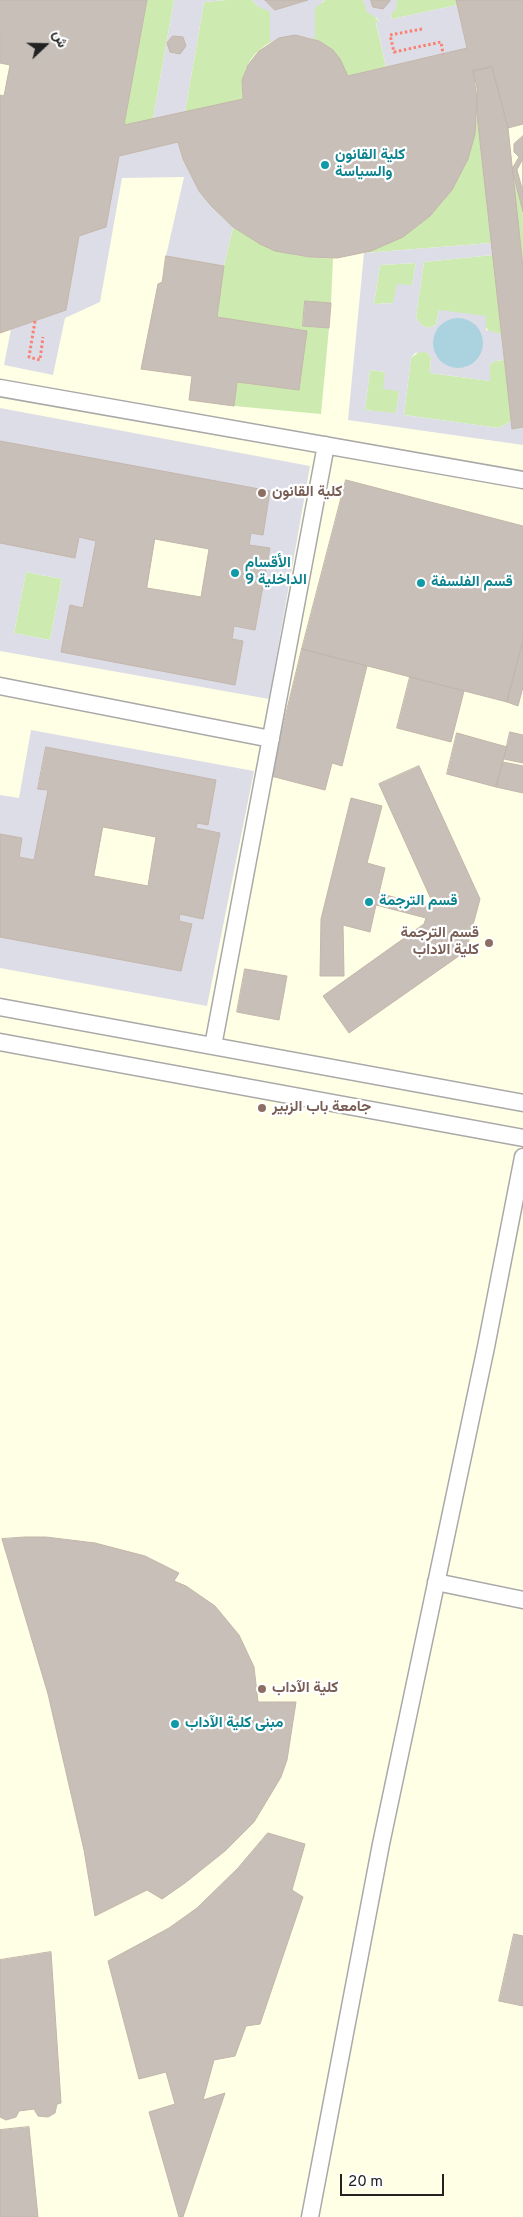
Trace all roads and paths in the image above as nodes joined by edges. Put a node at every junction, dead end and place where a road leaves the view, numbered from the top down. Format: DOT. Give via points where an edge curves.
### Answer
graph roads {
  1 [pos="422,28"];
  2 [pos="443,54"];
  3 [pos="35,321"];
  4 [pos="43,337"];
  5 [pos="0,388"];
  6 [pos="326,445"];
  7 [pos="523,480"];
  8 [pos="0,686"];
  9 [pos="270,739"];
  10 [pos="0,1007"];
  11 [pos="0,1042"];
  12 [pos="212,1046"];
  13 [pos="523,1103"];
  14 [pos="523,1138"];
  15 [pos="523,1157"];
  16 [pos="436,1582"];
  17 [pos="523,1600"];
  18 [pos="310,2217"];
  1 -- 2 [label="path" via="390,35 394,52 441,42"];
  3 -- 4 [label="path" via="29,357 40,360"];
  5 -- 6 [label="lane"];
  6 -- 7 [label="lane"];
  6 -- 9 [label="lane"];
  8 -- 9 [label="lane"];
  9 -- 12 [label="lane"];
  10 -- 12 [label="lane"];
  11 -- 14 [label="lane"];
  12 -- 13 [label="lane"];
  15 -- 16 [label="lane"];
  16 -- 17 [label="lane"];
  16 -- 18 [label="lane" via="381,1844"];
}
